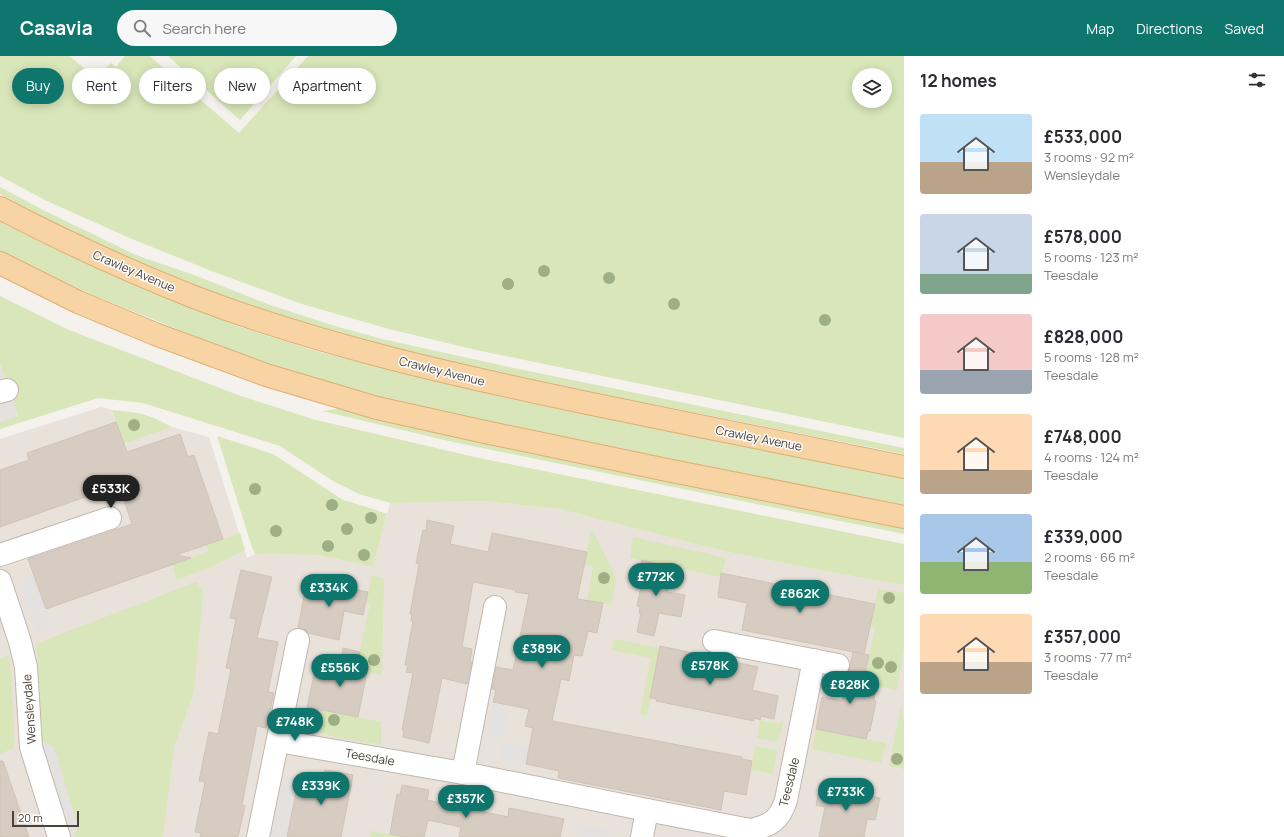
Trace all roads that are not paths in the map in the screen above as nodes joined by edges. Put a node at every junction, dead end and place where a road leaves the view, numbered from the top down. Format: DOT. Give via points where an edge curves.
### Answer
graph roads {
  1 [pos="0,208"];
  2 [pos="0,264"];
  3 [pos="904,467"];
  4 [pos="904,517"];
  5 [pos="110,518"];
  6 [pos="0,555"];
  7 [pos="0,581"];
  8 [pos="495,607"];
  9 [pos="298,640"];
  10 [pos="714,641"];
  11 [pos="814,660"];
  12 [pos="838,665"];
  13 [pos="278,741"];
  14 [pos="463,773"];
  15 [pos="647,810"];
  16 [pos="774,830"];
  17 [pos="59,837"];
  18 [pos="258,837"];
  19 [pos="642,837"];
  1 -- 3 [label="main road, Crawley Avenue" via="101,257 194,297 366,352 498,384"];
  2 -- 4 [label="main road" via="78,302 155,334 266,375 377,408"];
  5 -- 6 [label="street"];
  7 -- 17 [label="street, Wensleydale" via="26,667 31,747"];
  8 -- 14 [label="street"];
  9 -- 13 [label="street"];
  10 -- 11 [label="street"];
  11 -- 12 [label="street"];
  11 -- 16 [label="street, Teesdale" via="786,800"];
  13 -- 14 [label="street, Teesdale"];
  13 -- 18 [label="street"];
  14 -- 15 [label="street, Teesdale"];
  15 -- 16 [label="street, Teesdale" via="750,830"];
  15 -- 19 [label="street"];
}
